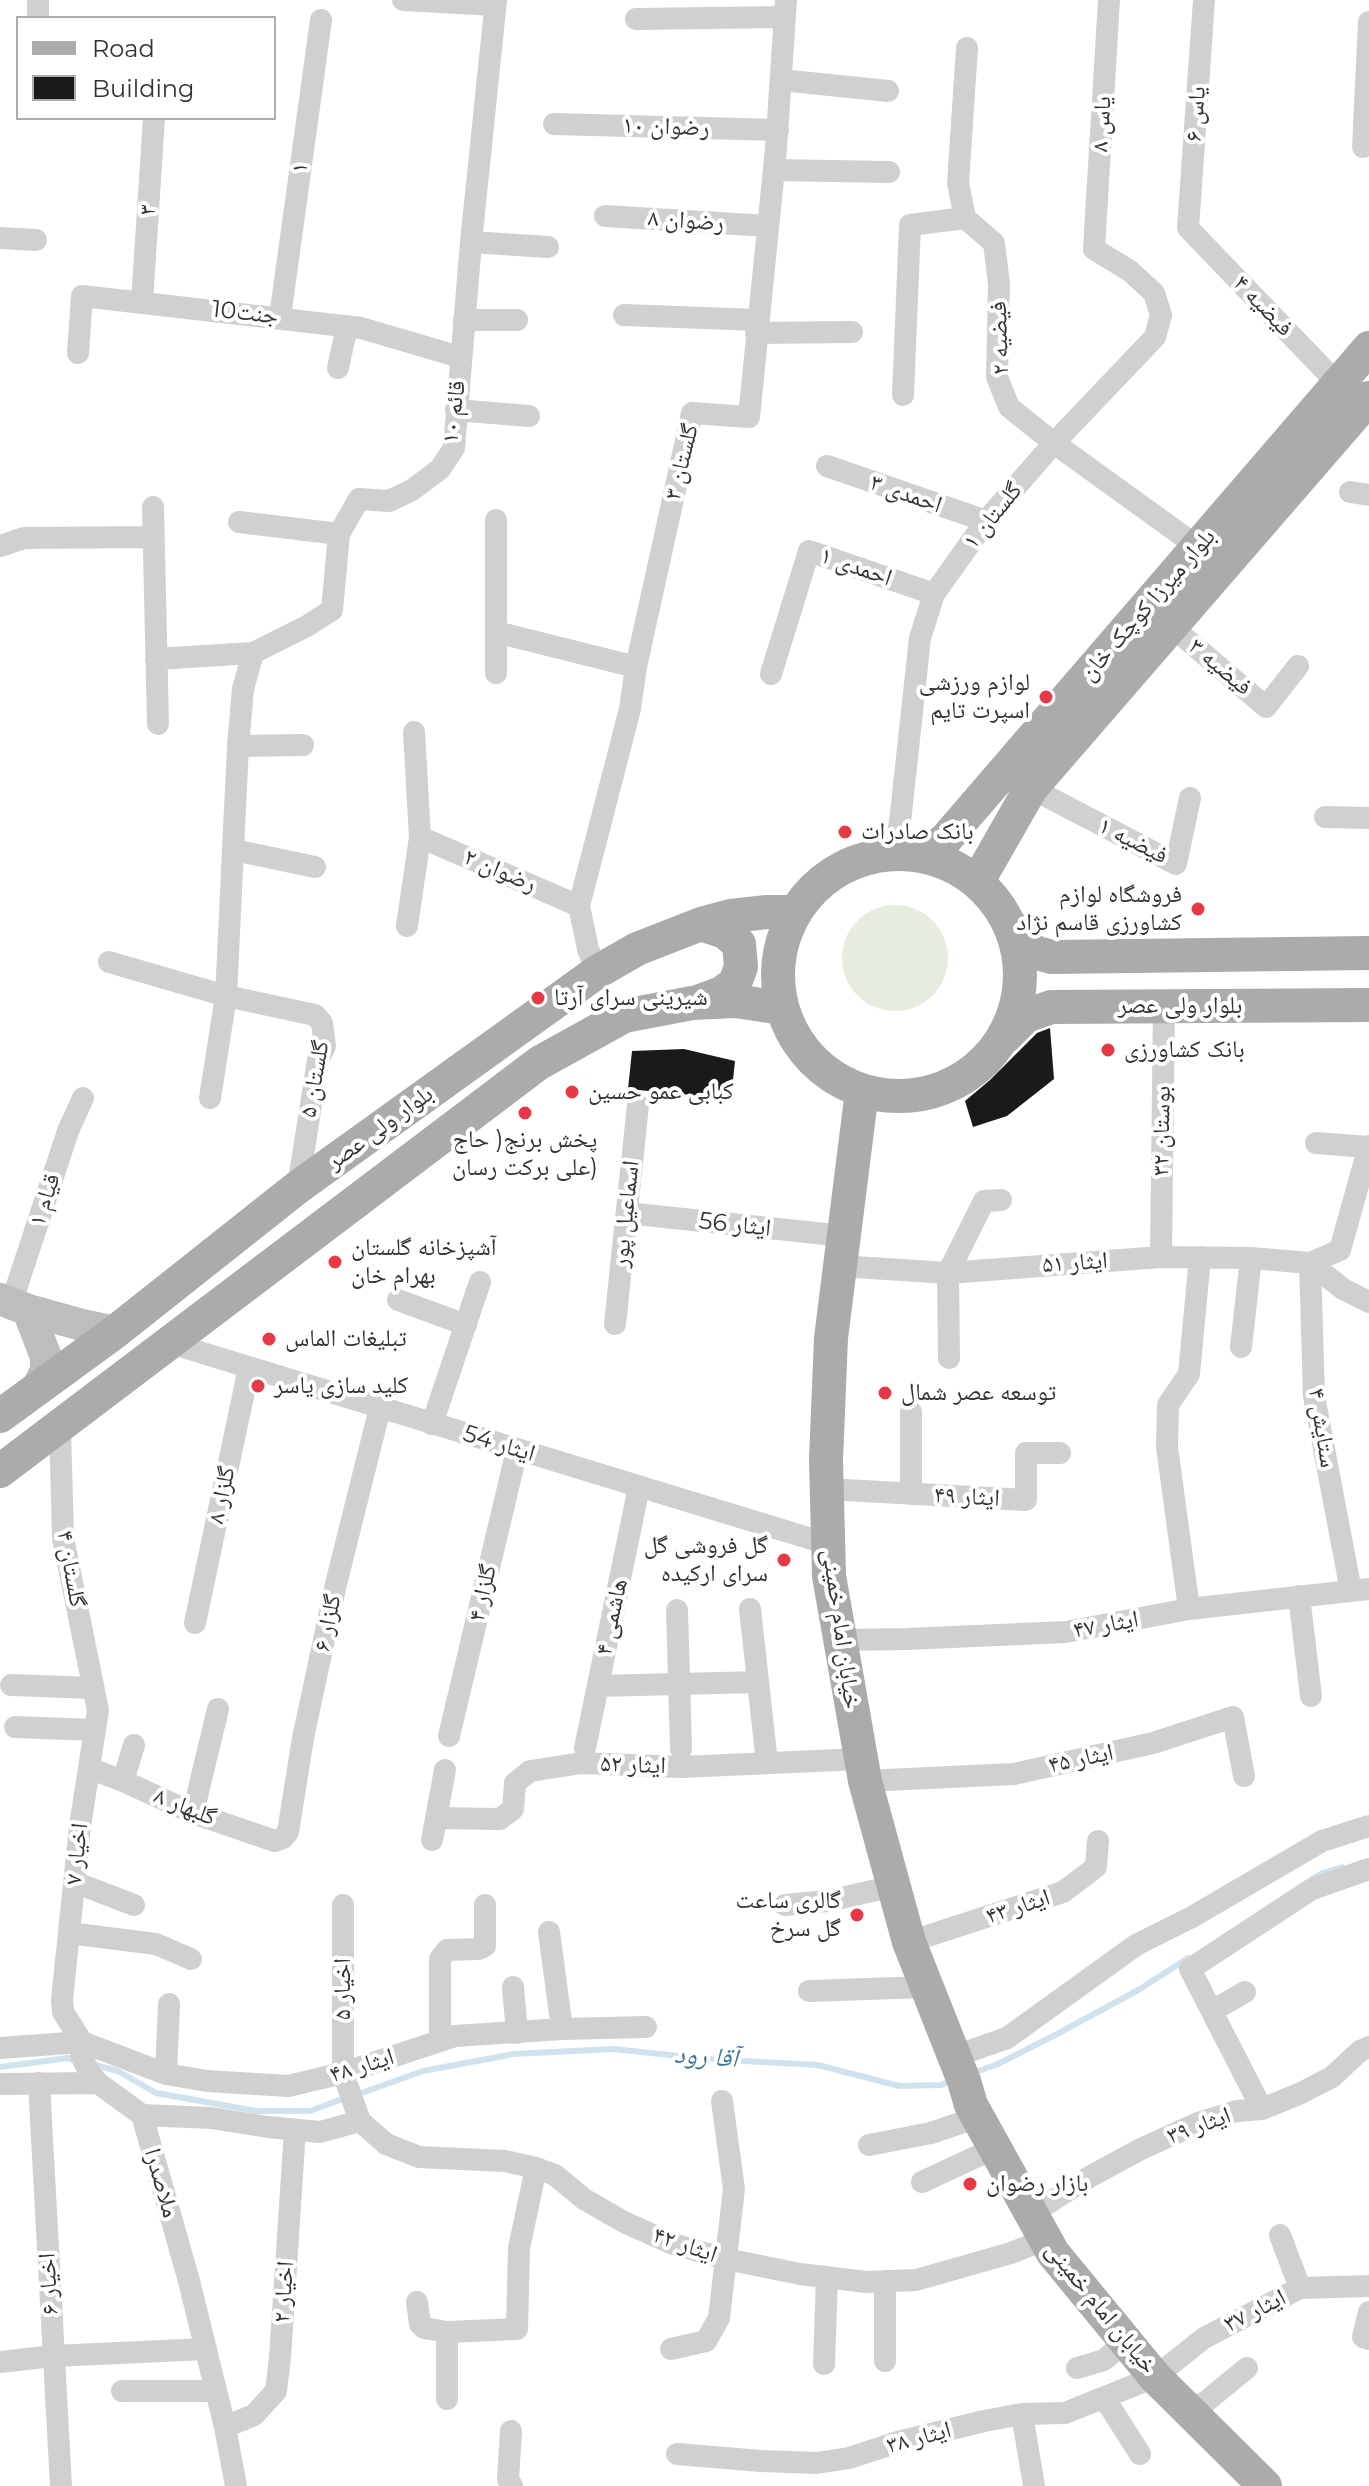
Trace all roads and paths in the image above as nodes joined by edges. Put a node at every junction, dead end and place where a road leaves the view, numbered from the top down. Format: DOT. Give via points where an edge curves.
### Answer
graph roads {
  1 [pos="403,0"];
  2 [pos="1109,0"];
  3 [pos="1204,0"];
  4 [pos="495,2"];
  5 [pos="786,9"];
  6 [pos="636,19"];
  7 [pos="321,20"];
  8 [pos="1369,22"];
  9 [pos="967,48"];
  10 [pos="781,80"];
  11 [pos="888,91"];
  12 [pos="154,120"];
  13 [pos="554,124"];
  14 [pos="778,130"];
  15 [pos="1363,147"];
  16 [pos="774,170"];
  17 [pos="889,172"];
  18 [pos="605,216"];
  19 [pos="965,218"];
  20 [pos="768,226"];
  21 [pos="1188,228"];
  22 [pos="0,238"];
  23 [pos="36,240"];
  24 [pos="471,242"];
  25 [pos="548,247"];
  26 [pos="1094,249"];
  27 [pos="142,302"];
  28 [pos="624,315"];
  29 [pos="280,317"];
  30 [pos="464,320"];
  31 [pos="517,320"];
  32 [pos="347,326"];
  33 [pos="757,327"];
  34 [pos="852,332"];
  35 [pos="1369,348"];
  36 [pos="78,353"];
  37 [pos="460,357"];
  38 [pos="338,368"];
  39 [pos="1338,384"];
  40 [pos="903,395"];
  41 [pos="1369,398"];
  42 [pos="456,410"];
  43 [pos="529,416"];
  44 [pos="1054,443"];
  45 [pos="827,466"];
  46 [pos="153,507"];
  47 [pos="496,520"];
  48 [pos="986,521"];
  49 [pos="239,522"];
  50 [pos="339,534"];
  51 [pos="154,537"];
  52 [pos="0,546"];
  53 [pos="1198,547"];
  54 [pos="934,594"];
  55 [pos="1171,626"];
  56 [pos="496,632"];
  57 [pos="253,653"];
  58 [pos="156,659"];
  59 [pos="1298,666"];
  60 [pos="636,667"];
  61 [pos="496,673"];
  62 [pos="771,674"];
  63 [pos="158,724"];
  64 [pos="414,732"];
  65 [pos="303,745"];
  66 [pos="238,746"];
  67 [pos="1031,788"];
  68 [pos="1190,798"];
  69 [pos="1325,817"];
  70 [pos="1369,818"];
  71 [pos="420,837"];
  72 [pos="234,850"];
  73 [pos="908,855"];
  74 [pos="315,867"];
  75 [pos="980,885"];
  76 [pos="579,906"];
  77 [pos="796,912"];
  78 [pos="1009,923"];
  79 [pos="701,924"];
  80 [pos="407,926"];
  81 [pos="1369,953"];
  82 [pos="109,962"];
  83 [pos="597,972"];
  84 [pos="226,996"];
  85 [pos="692,1003"];
  86 [pos="1369,1005"];
  87 [pos="1164,1006"];
  88 [pos="782,1008"];
  89 [pos="1002,1040"];
  90 [pos="862,1091"];
  91 [pos="83,1098"];
  92 [pos="210,1098"];
  93 [pos="638,1105"];
  94 [pos="1316,1143"];
  95 [pos="1369,1146"];
  96 [pos="298,1187"];
  97 [pos="1001,1200"];
  98 [pos="627,1213"];
  99 [pos="842,1251"];
  100 [pos="1161,1257"];
  101 [pos="1200,1257"];
  102 [pos="1251,1258"];
  103 [pos="1310,1263"];
  104 [pos="948,1273"];
  105 [pos="480,1282"];
  106 [pos="398,1300"];
  107 [pos="1369,1302"];
  108 [pos="13,1304"];
  109 [pos="615,1324"];
  110 [pos="466,1325"];
  111 [pos="115,1332"];
  112 [pos="170,1343"];
  113 [pos="1241,1347"];
  114 [pos="949,1358"];
  115 [pos="249,1368"];
  116 [pos="37,1389"];
  117 [pos="380,1408"];
  118 [pos="911,1412"];
  119 [pos="0,1416"];
  120 [pos="432,1424"];
  121 [pos="60,1427"];
  122 [pos="517,1450"];
  123 [pos="1060,1453"];
  124 [pos="0,1471"];
  125 [pos="639,1487"];
  126 [pos="827,1489"];
  127 [pos="911,1494"];
  128 [pos="828,1544"];
  129 [pos="1360,1590"];
  130 [pos="1299,1596"];
  131 [pos="750,1609"];
  132 [pos="1189,1609"];
  133 [pos="677,1610"];
  134 [pos="195,1623"];
  135 [pos="841,1640"];
  136 [pos="758,1682"];
  137 [pos="11,1685"];
  138 [pos="679,1685"];
  139 [pos="598,1686"];
  140 [pos="1311,1696"];
  141 [pos="95,1709"];
  142 [pos="218,1709"];
  143 [pos="15,1727"];
  144 [pos="449,1736"];
  145 [pos="134,1745"];
  146 [pos="585,1748"];
  147 [pos="681,1749"];
  148 [pos="767,1763"];
  149 [pos="89,1768"];
  150 [pos="445,1770"];
  151 [pos="863,1770"];
  152 [pos="1244,1776"];
  153 [pos="123,1781"];
  154 [pos="193,1813"];
  155 [pos="436,1818"];
  156 [pos="1369,1826"];
  157 [pos="283,1838"];
  158 [pos="432,1840"];
  159 [pos="1098,1841"];
  160 [pos="1369,1869"];
  161 [pos="74,1882"];
  162 [pos="894,1886"];
  163 [pos="134,1905"];
  164 [pos="343,1905"];
  165 [pos="485,1905"];
  166 [pos="785,1905"];
  167 [pos="549,1932"];
  168 [pos="69,1933"];
  169 [pos="909,1942"];
  170 [pos="191,1959"];
  171 [pos="513,1987"];
  172 [pos="926,1987"];
  173 [pos="809,1991"];
  174 [pos="1245,1992"];
  175 [pos="62,2000"];
  176 [pos="169,2004"];
  177 [pos="1212,2011"];
  178 [pos="646,2027"];
  179 [pos="562,2029"];
  180 [pos="517,2033"];
  181 [pos="440,2041"];
  182 [pos="82,2042"];
  183 [pos="1369,2047"];
  184 [pos="0,2048"];
  185 [pos="953,2057"];
  186 [pos="166,2074"];
  187 [pos="345,2078"];
  188 [pos="39,2083"];
  189 [pos="98,2083"];
  190 [pos="0,2084"];
  191 [pos="722,2101"];
  192 [pos="1262,2109"];
  193 [pos="974,2111"];
  194 [pos="358,2114"];
  195 [pos="142,2115"];
  196 [pos="295,2130"];
  197 [pos="869,2145"];
  198 [pos="995,2148"];
  199 [pos="536,2168"];
  200 [pos="922,2182"];
  201 [pos="1038,2227"];
  202 [pos="1280,2235"];
  203 [pos="726,2259"];
  204 [pos="827,2277"];
  205 [pos="885,2281"];
  206 [pos="1369,2286"];
  207 [pos="1300,2288"];
  208 [pos="417,2302"];
  209 [pos="1369,2312"];
  210 [pos="447,2332"];
  211 [pos="1369,2339"];
  212 [pos="1126,2341"];
  213 [pos="206,2349"];
  214 [pos="671,2349"];
  215 [pos="53,2356"];
  216 [pos="885,2361"];
  217 [pos="0,2362"];
  218 [pos="824,2364"];
  219 [pos="1077,2368"];
  220 [pos="1247,2368"];
  221 [pos="1155,2377"];
  222 [pos="122,2391"];
  223 [pos="215,2391"];
  224 [pos="447,2399"];
  225 [pos="1105,2399"];
  226 [pos="1192,2413"];
  227 [pos="1022,2414"];
  228 [pos="225,2427"];
  229 [pos="511,2431"];
  230 [pos="677,2454"];
  231 [pos="1140,2454"];
  232 [pos="61,2486"];
  233 [pos="236,2486"];
  234 [pos="512,2486"];
  235 [pos="1034,2486"];
  236 [pos="1265,2486"];
  1 -- 4 [label="street"];
  2 -- 26 [label="street, یاس ۸"];
  3 -- 21 [label="street, یاس ۶"];
  4 -- 24 [label="street, قائم ۱۰"];
  5 -- 6 [label="street"];
  5 -- 10 [label="street, گلستان ۳"];
  7 -- 29 [label="street, ۱"];
  8 -- 15 [label="street"];
  9 -- 19 [label="street" via="958,183"];
  10 -- 11 [label="street"];
  10 -- 14 [label="street, گلستان ۳"];
  12 -- 27 [label="street, ۳"];
  13 -- 14 [label="street, رضوان ۱۰"];
  14 -- 16 [label="street, گلستان ۳"];
  16 -- 17 [label="street"];
  16 -- 20 [label="street, گلستان ۳"];
  18 -- 20 [label="street, رضوان ۸"];
  19 -- 40 [label="street" via="910,225"];
  19 -- 44 [label="street, فیضیه ۲" via="994,243 999,284 997,377 1009,407"];
  20 -- 33 [label="street, گلستان ۳"];
  21 -- 39 [label="street, فیضیه ۴"];
  22 -- 23 [label="street"];
  24 -- 25 [label="street"];
  24 -- 30 [label="street, قائم ۱۰"];
  26 -- 44 [label="street, گلستان ۱" via="1154,293 1161,315 1155,337"];
  27 -- 29 [label="street, جنت10"];
  27 -- 36 [label="street, جنت10" via="82,296"];
  28 -- 33 [label="street"];
  29 -- 32 [label="street, جنت10"];
  30 -- 31 [label="street"];
  30 -- 37 [label="street, قائم ۱۰"];
  32 -- 37 [label="street, جنت10"];
  32 -- 38 [label="street"];
  33 -- 34 [label="street"];
  33 -- 60 [label="street, گلستان ۳" via="749,417 692,413"];
  35 -- 39 [label="main road, بلوار میرزا کوچک خان"];
  37 -- 42 [label="street, قائم ۱۰"];
  39 -- 53 [label="main road, بلوار میرزا کوچک خان"];
  41 -- 55 [label="main road, بلوار میرزا کوچک خان"];
  42 -- 43 [label="street"];
  42 -- 50 [label="street, قائم ۱۰" via="454,448 440,469 389,501 359,499"];
  44 -- 48 [label="street, گلستان ۱"];
  44 -- 53 [label="street, فیضیه ۲"];
  45 -- 48 [label="street, احمدی ۳"];
  46 -- 51 [label="street"];
  47 -- 56 [label="street"];
  48 -- 54 [label="street, گلستان ۱"];
  49 -- 50 [label="street"];
  50 -- 57 [label="street, قائم ۱۰" via="332,610"];
  51 -- 52 [label="street" via="24,538"];
  51 -- 58 [label="street"];
  53 -- 73 [label="main road, بلوار میرزا کوچک خان" via="945,840"];
  54 -- 62 [label="street, احمدی ۱" via="809,551"];
  54 -- 73 [label="street, گلستان ۱" via="920,638 900,822"];
  55 -- 59 [label="street, فیضیه ۳" via="1266,707"];
  55 -- 67 [label="main road, بلوار میرزا کوچک خان"];
  56 -- 60 [label="street"];
  56 -- 61 [label="street"];
  57 -- 58 [label="street"];
  57 -- 66 [label="street" via="243,689"];
  58 -- 63 [label="street"];
  60 -- 76 [label="street, گلستان ۳"];
  64 -- 71 [label="street"];
  65 -- 66 [label="street"];
  66 -- 72 [label="street"];
  67 -- 68 [label="street, فیضیه ۱" via="1176,864"];
  67 -- 75 [label="main road, بلوار میرزا کوچک خان"];
  69 -- 70 [label="street"];
  71 -- 76 [label="street, رضوان ۲"];
  71 -- 80 [label="street"];
  72 -- 74 [label="street"];
  72 -- 84 [label="street"];
  73 -- 75 [label="main road" via="952,865"];
  73 -- 77 [label="main road" via="871,857 841,868 814,888"];
  75 -- 78 [label="main road"];
  76 -- 83 [label="street, گلستان ۳"];
  77 -- 79 [label="main road, بلوار ولی عصر" via="731,916"];
  77 -- 88 [label="main road" via="779,961"];
  78 -- 81 [label="main road, بلوار ولی عصر" via="1029,948 1052,957"];
  78 -- 89 [label="main road" via="1019,954 1020,988"];
  79 -- 83 [label="main road, بلوار ولی عصر" via="637,949"];
  79 -- 85 [label="main road" via="725,932 739,944 741,967 735,983 722,993"];
  82 -- 84 [label="street"];
  83 -- 96 [label="main road, بلوار ولی عصر"];
  84 -- 92 [label="street"];
  84 -- 96 [label="street, گلستان ۵" via="315,1015 322,1023 325,1046 318,1060"];
  85 -- 88 [label="main road, بلوار ولی عصر" via="735,1001"];
  85 -- 112 [label="main road, بلوار ولی عصر" via="624,1016 539,1063"];
  86 -- 87 [label="main road, بلوار ولی عصر"];
  87 -- 89 [label="main road, بلوار ولی عصر" via="1051,1007 1026,1016"];
  87 -- 100 [label="street, بوستان ۳۲"];
  88 -- 90 [label="main road" via="807,1054 827,1073"];
  89 -- 90 [label="main road" via="980,1066 943,1089 899,1097"];
  90 -- 99 [label="main road, خیابان امام خمینی"];
  91 -- 108 [label="street, قیام ۱"];
  93 -- 98 [label="street, اسماعیل پور"];
  94 -- 95 [label="street"];
  95 -- 103 [label="street" via="1340,1250"];
  96 -- 111 [label="main road, بلوار ولی عصر"];
  97 -- 104 [label="street" via="984,1201"];
  98 -- 99 [label="street, ایثار 56"];
  98 -- 109 [label="street, اسماعیل پور"];
  99 -- 104 [label="street, ایثار ۵۱"];
  99 -- 126 [label="main road, خیابان امام خمینی" via="831,1338"];
  100 -- 101 [label="street, ایثار ۵۱"];
  100 -- 104 [label="street, ایثار ۵۱"];
  101 -- 102 [label="street, ایثار ۵۱"];
  101 -- 132 [label="street" via="1189,1374 1168,1405 1167,1447"];
  102 -- 103 [label="street, ایثار ۵۱"];
  102 -- 113 [label="street"];
  103 -- 107 [label="street"];
  103 -- 129 [label="street, ستایش ۴" via="1314,1396"];
  104 -- 114 [label="street"];
  105 -- 110 [label="street"];
  106 -- 110 [label="street"];
  108 -- 111 [label="main road"];
  108 -- 116 [label="main road" via="46,1357"];
  110 -- 120 [label="street"];
  111 -- 116 [label="main road, بلوار ولی عصر"];
  112 -- 115 [label="street, ایثار 54"];
  112 -- 121 [label="main road, بلوار ولی عصر"];
  115 -- 117 [label="street, ایثار 54"];
  115 -- 134 [label="street, گلزار ۸"];
  116 -- 119 [label="main road, بلوار ولی عصر"];
  117 -- 120 [label="street, ایثار 54"];
  117 -- 157 [label="street, گلزار ۶" via="336,1584"];
  118 -- 127 [label="street"];
  120 -- 122 [label="street, ایثار 54"];
  121 -- 124 [label="main road, بلوار ولی عصر"];
  121 -- 141 [label="street, گلستان ۴" via="63,1538"];
  122 -- 125 [label="street, ایثار 54"];
  122 -- 144 [label="street, گلزار ۴"];
  123 -- 127 [label="street, ایثار ۴۹" via="1026,1453 1026,1500"];
  125 -- 128 [label="street, ایثار 54"];
  125 -- 139 [label="street, هاشمی ۴"];
  126 -- 127 [label="street, ایثار ۴۹"];
  126 -- 128 [label="main road, خیابان امام خمینی"];
  128 -- 135 [label="main road, خیابان امام خمینی"];
  129 -- 130 [label="street, ایثار ۴۷"];
  130 -- 132 [label="street, ایثار ۴۷"];
  130 -- 140 [label="street"];
  131 -- 136 [label="street"];
  132 -- 135 [label="street, ایثار ۴۷" via="1066,1632"];
  133 -- 138 [label="street"];
  135 -- 151 [label="main road, خیابان امام خمینی"];
  136 -- 138 [label="street"];
  136 -- 148 [label="street"];
  137 -- 141 [label="street"];
  138 -- 139 [label="street"];
  138 -- 147 [label="street"];
  139 -- 146 [label="street, هاشمی ۴"];
  141 -- 143 [label="street"];
  141 -- 149 [label="street, اخیار ۷"];
  142 -- 154 [label="street"];
  145 -- 153 [label="street"];
  148 -- 151 [label="street, ایثار ۵۲"];
  148 -- 155 [label="street, ایثار ۵۲" via="582,1763 530,1771 515,1783 513,1809 500,1819"];
  149 -- 153 [label="street, گلبهار ۸"];
  149 -- 161 [label="street, اخیار ۷"];
  150 -- 155 [label="street"];
  151 -- 152 [label="street, ایثار ۴۵" via="1014,1774 1153,1743 1233,1717"];
  151 -- 162 [label="main road, خیابان امام خمینی"];
  153 -- 154 [label="street, گلبهار ۸"];
  154 -- 157 [label="street, گلبهار ۸" via="275,1841"];
  155 -- 158 [label="street"];
  156 -- 185 [label="street" via="1322,1841 1136,1945 1007,2038"];
  159 -- 169 [label="street, ایثار ۴۳" via="1096,1867 1063,1892"];
  160 -- 177 [label="street" via="1312,1889 1190,1969"];
  161 -- 163 [label="street"];
  161 -- 168 [label="street, اخیار ۷"];
  162 -- 166 [label="street"];
  162 -- 169 [label="main road, خیابان امام خمینی"];
  164 -- 187 [label="street, اخیار ۵"];
  165 -- 181 [label="street" via="485,1946 447,1950 440,1959"];
  167 -- 179 [label="street"];
  168 -- 170 [label="street" via="156,1944"];
  168 -- 175 [label="street, اخیار ۷"];
  169 -- 172 [label="main road, خیابان امام خمینی"];
  171 -- 180 [label="street"];
  172 -- 173 [label="street"];
  172 -- 185 [label="main road, خیابان امام خمینی"];
  174 -- 177 [label="street"];
  175 -- 182 [label="street, ملاصدرا" via="63,2012"];
  176 -- 186 [label="street"];
  177 -- 192 [label="street"];
  178 -- 179 [label="street, ایثار ۴۸"];
  179 -- 180 [label="street, ایثار ۴۸"];
  180 -- 181 [label="street, ایثار ۴۸"];
  181 -- 187 [label="street, ایثار ۴۸"];
  182 -- 184 [label="street"];
  182 -- 186 [label="street, ایثار ۴۸"];
  182 -- 189 [label="street, ملاصدرا" via="81,2055"];
  183 -- 192 [label="street, ایثار ۳۹" via="1332,2077"];
  185 -- 193 [label="main road, خیابان امام خمینی"];
  186 -- 187 [label="street, ایثار ۴۸" via="288,2086"];
  187 -- 194 [label="street, اخیار ۵"];
  188 -- 189 [label="street"];
  188 -- 190 [label="street"];
  188 -- 215 [label="street, اخیار ۶"];
  189 -- 195 [label="street, ملاصدرا"];
  191 -- 203 [label="street" via="734,2189"];
  192 -- 201 [label="street, ایثار ۳۹" via="1198,2123 1141,2149 1091,2176"];
  193 -- 197 [label="street" via="931,2133"];
  193 -- 198 [label="main road, خیابان امام خمینی"];
  194 -- 196 [label="street" via="320,2132"];
  194 -- 199 [label="street, ایثار ۴۲" via="386,2144 419,2157 505,2161"];
  195 -- 196 [label="street"];
  195 -- 213 [label="street, ملاصدرا"];
  196 -- 228 [label="street, اخیار ۲" via="276,2391 254,2415"];
  198 -- 200 [label="street"];
  198 -- 201 [label="main road, خیابان امام خمینی"];
  199 -- 203 [label="street, ایثار ۴۲" via="624,2222"];
  199 -- 210 [label="street" via="519,2248 517,2329"];
  201 -- 205 [label="street, ایثار ۴۲" via="1011,2253 916,2280"];
  201 -- 212 [label="main road, خیابان امام خمینی" via="1053,2253"];
  202 -- 207 [label="street"];
  203 -- 204 [label="street, ایثار ۴۲"];
  203 -- 214 [label="street" via="719,2318 706,2341"];
  204 -- 205 [label="street, ایثار ۴۲"];
  204 -- 218 [label="street"];
  205 -- 216 [label="street"];
  206 -- 207 [label="street, ایثار ۳۷"];
  207 -- 221 [label="street, ایثار ۳۷" via="1204,2338"];
  208 -- 210 [label="street" via="422,2326"];
  209 -- 211 [label="street" via="1363,2337"];
  210 -- 224 [label="street"];
  212 -- 219 [label="street" via="1104,2360"];
  212 -- 221 [label="main road, خیابان امام خمینی"];
  213 -- 215 [label="street"];
  213 -- 223 [label="street, ملاصدرا"];
  215 -- 217 [label="street"];
  215 -- 232 [label="street, اخیار ۶"];
  220 -- 226 [label="street"];
  221 -- 225 [label="street, ایثار ۳۸"];
  221 -- 226 [label="main road, خیابان امام خمینی"];
  222 -- 223 [label="street"];
  223 -- 228 [label="street, ملاصدرا"];
  225 -- 227 [label="street, ایثار ۳۸" via="1065,2413"];
  225 -- 231 [label="street"];
  226 -- 236 [label="main road, خیابان امام خمینی"];
  227 -- 230 [label="street, ایثار ۳۸" via="817,2463"];
  227 -- 235 [label="street"];
  228 -- 233 [label="street, ملاصدرا"];
  229 -- 234 [label="street"];
}
